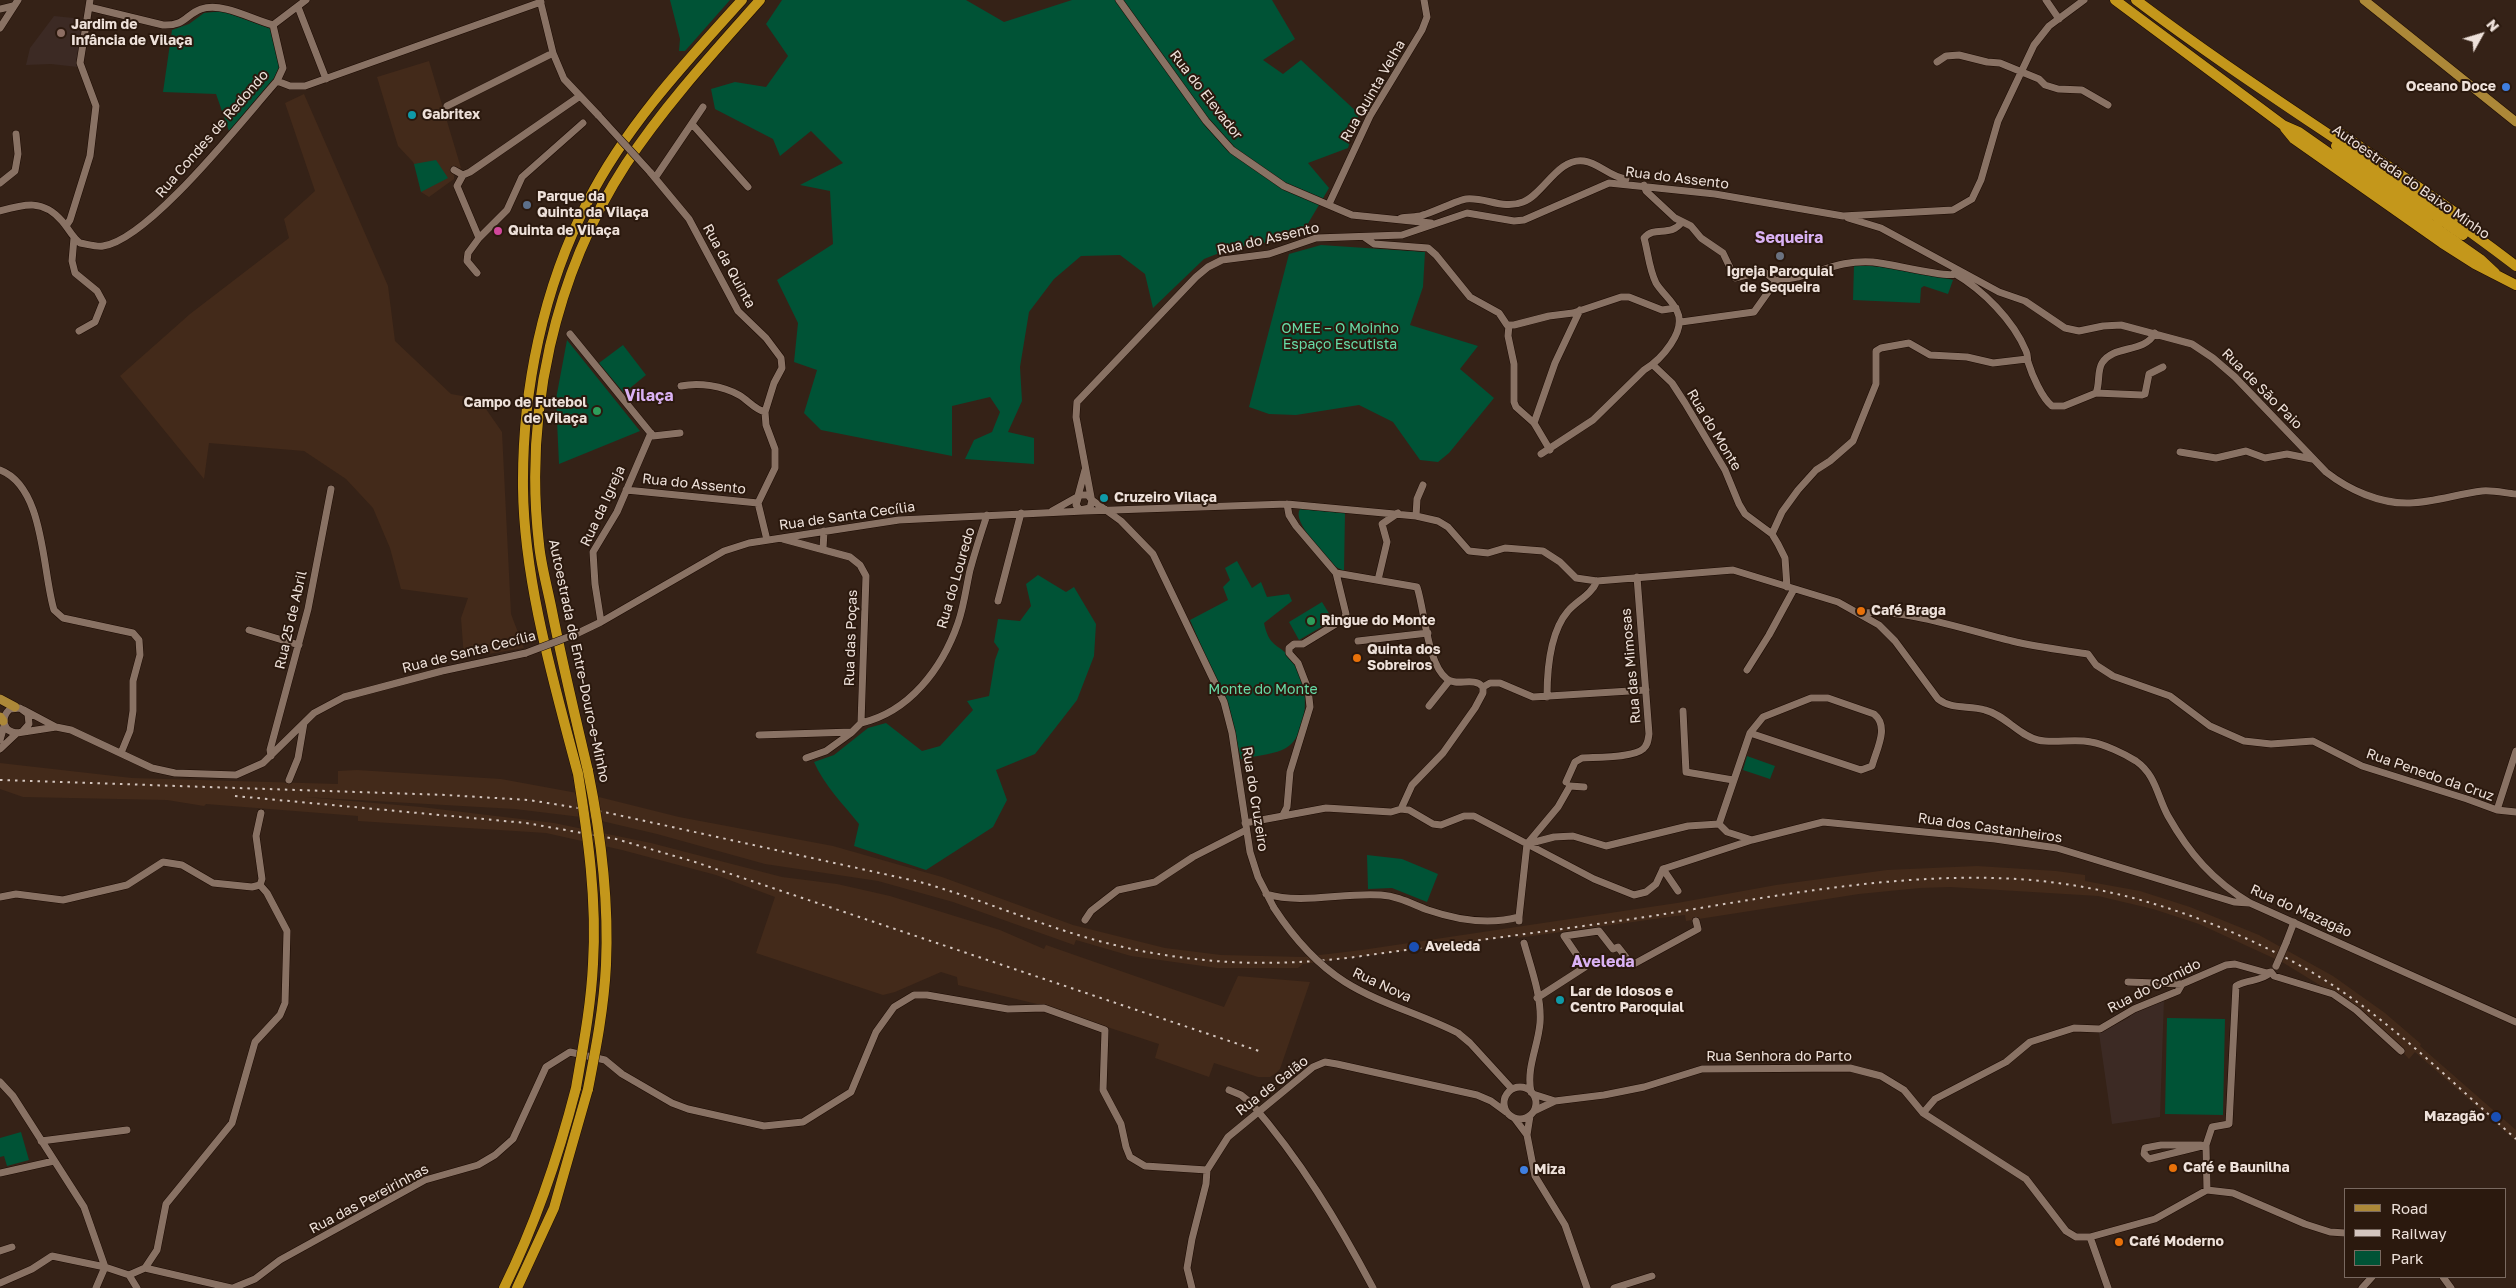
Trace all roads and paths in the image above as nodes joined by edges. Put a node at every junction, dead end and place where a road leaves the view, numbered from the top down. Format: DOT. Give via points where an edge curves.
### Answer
graph roads {
  1 [pos="306,0"];
  2 [pos="742,0"];
  3 [pos="760,0"];
  4 [pos="1119,0"];
  5 [pos="1424,0"];
  6 [pos="2046,0"];
  7 [pos="2084,0"];
  8 [pos="2115,0"];
  9 [pos="2136,0"];
  10 [pos="540,1"];
  11 [pos="2367,1"];
  12 [pos="15,3"];
  13 [pos="89,4"];
  14 [pos="298,7"];
  15 [pos="0,9"];
  16 [pos="2059,19"];
  17 [pos="273,25"];
  18 [pos="0,28"];
  19 [pos="553,53"];
  20 [pos="1937,62"];
  21 [pos="2020,71"];
  22 [pos="326,79"];
  23 [pos="277,81"];
  24 [pos="580,96"];
  25 [pos="2108,105"];
  26 [pos="447,106"];
  27 [pos="703,107"];
  28 [pos="2296,110"];
  29 [pos="2516,122"];
  30 [pos="583,123"];
  31 [pos="692,124"];
  32 [pos="16,134"];
  33 [pos="454,170"];
  34 [pos="463,175"];
  35 [pos="652,175"];
  36 [pos="0,183"];
  37 [pos="1643,185"];
  38 [pos="748,187"];
  39 [pos="1329,204"];
  40 [pos="0,211"];
  41 [pos="1878,215"];
  42 [pos="1843,216"];
  43 [pos="1398,220"];
  44 [pos="1682,222"];
  45 [pos="1434,223"];
  46 [pos="66,226"];
  47 [pos="1881,228"];
  48 [pos="1364,237"];
  49 [pos="478,238"];
  50 [pos="77,240"];
  51 [pos="1928,255"];
  52 [pos="2516,260"];
  53 [pos="2516,266"];
  54 [pos="2516,270"];
  55 [pos="477,273"];
  56 [pos="1955,274"];
  57 [pos="1776,281"];
  58 [pos="2516,285"];
  59 [pos="1676,308"];
  60 [pos="1580,310"];
  61 [pos="1681,322"];
  62 [pos="1509,325"];
  63 [pos="79,330"];
  64 [pos="2155,333"];
  65 [pos="570,334"];
  66 [pos="2027,360"];
  67 [pos="1653,365"];
  68 [pos="2163,367"];
  69 [pos="681,386"];
  70 [pos="2096,393"];
  71 [pos="765,412"];
  72 [pos="1534,423"];
  73 [pos="651,433"];
  74 [pos="680,433"];
  75 [pos="1550,450"];
  76 [pos="2180,452"];
  77 [pos="1541,454"];
  78 [pos="2312,459"];
  79 [pos="1086,467"];
  80 [pos="0,470"];
  81 [pos="1423,485"];
  82 [pos="331,489"];
  83 [pos="626,490"];
  84 [pos="2516,494"];
  85 [pos="1078,497"];
  86 [pos="1091,499"];
  87 [pos="758,503"];
  88 [pos="1287,504"];
  89 [pos="1108,510"];
  90 [pos="1084,511"];
  91 [pos="1050,512"];
  92 [pos="1021,514"];
  93 [pos="1398,514"];
  94 [pos="987,515"];
  95 [pos="1416,516"];
  96 [pos="824,531"];
  97 [pos="1772,534"];
  98 [pos="779,538"];
  99 [pos="767,540"];
  100 [pos="823,549"];
  101 [pos="1336,573"];
  102 [pos="1637,577"];
  103 [pos="1378,580"];
  104 [pos="1597,581"];
  105 [pos="1790,588"];
  106 [pos="998,601"];
  107 [pos="1861,614"];
  108 [pos="601,622"];
  109 [pos="250,630"];
  110 [pos="1428,632"];
  111 [pos="1358,641"];
  112 [pos="299,645"];
  113 [pos="1747,670"];
  114 [pos="1449,681"];
  115 [pos="1483,687"];
  116 [pos="1646,690"];
  117 [pos="1546,697"];
  118 [pos="0,700"];
  119 [pos="1429,706"];
  120 [pos="15,707"];
  121 [pos="24,710"];
  122 [pos="1683,711"];
  123 [pos="2,722"];
  124 [pos="304,723"];
  125 [pos="861,723"];
  126 [pos="56,727"];
  127 [pos="852,732"];
  128 [pos="20,733"];
  129 [pos="1750,733"];
  130 [pos="759,735"];
  131 [pos="0,740"];
  132 [pos="0,749"];
  133 [pos="2516,751"];
  134 [pos="121,753"];
  135 [pos="271,756"];
  136 [pos="806,758"];
  137 [pos="289,780"];
  138 [pos="1733,780"];
  139 [pos="1566,782"];
  140 [pos="1584,787"];
  141 [pos="1401,809"];
  142 [pos="2497,810"];
  143 [pos="2516,812"];
  144 [pos="261,813"];
  145 [pos="1283,815"];
  146 [pos="1719,824"];
  147 [pos="1245,826"];
  148 [pos="1727,832"];
  149 [pos="1752,840"];
  150 [pos="1527,844"];
  151 [pos="1728,848"];
  152 [pos="1663,868"];
  153 [pos="260,885"];
  154 [pos="1678,891"];
  155 [pos="1266,894"];
  156 [pos="0,896"];
  157 [pos="2250,903"];
  158 [pos="1085,920"];
  159 [pos="1696,921"];
  160 [pos="2294,922"];
  161 [pos="1524,944"];
  162 [pos="2273,969"];
  163 [pos="2128,982"];
  164 [pos="2182,984"];
  165 [pos="1538,998"];
  166 [pos="2516,1022"];
  167 [pos="2400,1051"];
  168 [pos="1528,1078"];
  169 [pos="0,1082"];
  170 [pos="1229,1090"];
  171 [pos="1511,1092"];
  172 [pos="1532,1093"];
  173 [pos="1490,1101"];
  174 [pos="1555,1101"];
  175 [pos="1259,1112"];
  176 [pos="1506,1112"];
  177 [pos="1923,1112"];
  178 [pos="1532,1113"];
  179 [pos="1515,1119"];
  180 [pos="127,1130"];
  181 [pos="1527,1135"];
  182 [pos="41,1142"];
  183 [pos="2204,1145"];
  184 [pos="54,1161"];
  185 [pos="1207,1170"];
  186 [pos="0,1173"];
  187 [pos="2207,1190"];
  188 [pos="2344,1233"];
  189 [pos="2090,1237"];
  190 [pos="12,1247"];
  191 [pos="0,1251"];
  192 [pos="105,1267"];
  193 [pos="145,1268"];
  194 [pos="129,1275"];
  195 [pos="1652,1276"];
  196 [pos="2371,1278"];
  197 [pos="2444,1278"];
  198 [pos="0,1283"];
  199 [pos="1586,1284"];
  200 [pos="96,1288"];
  201 [pos="137,1288"];
  202 [pos="232,1288"];
  203 [pos="504,1288"];
  204 [pos="517,1288"];
  205 [pos="1192,1288"];
  206 [pos="1373,1288"];
  207 [pos="1580,1288"];
  208 [pos="1614,1288"];
  209 [pos="2108,1288"];
  210 [pos="2362,1288"];
  211 [pos="2452,1288"];
  1 -- 14 [label="street"];
  2 -- 203 [label="highway, Autoestrada de Entre-Douro-e-Minho, bridge" via="642,116 588,200 550,293 535,358 523,489 529,553 556,689 578,774 589,851 594,963 589,1019 560,1150 527,1240"];
  3 -- 204 [label="highway, Autoestrada de Entre-Douro-e-Minho, bridge" via="659,118 605,199 580,251 562,301 546,362 537,426 535,487 539,545 599,824 606,964 601,1020 588,1090 554,1208"];
  4 -- 39 [label="street, Rua do Elevador" via="1206,121 1232,150 1284,186"];
  5 -- 39 [label="street, Rua Quinta Velha" via="1427,17 1370,116"];
  6 -- 16 [label="street"];
  7 -- 16 [label="street"];
  8 -- 58 [label="highway" via="2283,125 2294,139 2403,217 2475,264"];
  9 -- 28 [label="highway, Autoestrada do Baixo Minho"];
  10 -- 19 [label="street, Rua da Quinta"];
  10 -- 22 [label="street"];
  11 -- 29 [label="main road"];
  12 -- 15 [label="street"];
  12 -- 18 [label="street"];
  13 -- 17 [label="street" via="163,26 175,26 198,10 217,7"];
  13 -- 46 [label="street" via="80,63 96,106 90,156"];
  14 -- 17 [label="street"];
  14 -- 22 [label="street"];
  16 -- 21 [label="street" via="2039,36"];
  17 -- 23 [label="street, Rua Condes de Redondo" via="283,68"];
  19 -- 24 [label="street, Rua da Quinta" via="564,79"];
  19 -- 26 [label="street"];
  20 -- 21 [label="street" via="1946,56 1959,55 2000,62"];
  21 -- 25 [label="street" via="2058,89 2082,90"];
  21 -- 41 [label="street" via="1998,121 1972,199 1958,208 1940,212"];
  22 -- 23 [label="street" via="305,86 290,86"];
  23 -- 50 [label="street, Rua Condes de Redondo" via="161,211 132,233 103,246"];
  24 -- 34 [label="street"];
  24 -- 35 [label="street, Rua da Quinta, bridge"];
  27 -- 31 [label="street"];
  28 -- 52 [label="highway, Autoestrada do Baixo Minho" via="2310,113 2406,176"];
  28 -- 53 [label="highway, Autoestrada do Baixo Minho"];
  28 -- 54 [label="highway, Autoestrada do Baixo Minho" via="2305,124"];
  30 -- 49 [label="street" via="522,177 508,210"];
  31 -- 35 [label="street"];
  31 -- 38 [label="street"];
  32 -- 36 [label="street" via="18,154 15,171"];
  33 -- 34 [label="street"];
  34 -- 49 [label="street" via="457,186"];
  35 -- 71 [label="street, Rua da Quinta" via="689,219 738,311 781,358 782,368"];
  37 -- 42 [label="street, Rua do Assento"];
  37 -- 43 [label="street" via="1610,175 1584,160 1577,161 1554,173 1535,196 1523,202 1505,205 1465,199 1422,216"];
  37 -- 44 [label="street" via="1674,218"];
  37 -- 45 [label="street, Rua do Assento" via="1609,182 1524,220 1467,213"];
  39 -- 43 [label="street, Rua do Elevador" via="1352,215"];
  40 -- 46 [label="street" via="23,204 36,205 50,211"];
  41 -- 42 [label="street"];
  41 -- 47 [label="street" via="1877,224"];
  42 -- 47 [label="street, Rua de São Paio"];
  43 -- 45 [label="street, Rua do Elevador"];
  44 -- 57 [label="street" via="1723,253 1735,278 1763,271"];
  44 -- 59 [label="street" via="1673,230 1652,232 1644,238 1656,282"];
  45 -- 48 [label="street, Rua do Assento" via="1402,236"];
  46 -- 50 [label="street"];
  47 -- 51 [label="street, Rua de São Paio"];
  48 -- 62 [label="street" via="1374,244 1428,248 1470,297 1499,313"];
  48 -- 79 [label="street, Rua do Assento" via="1316,238 1269,254 1222,260 1208,267 1077,402 1076,417"];
  49 -- 55 [label="street" via="468,253 467,261"];
  50 -- 63 [label="street" via="72,261 75,273 97,290 103,302 95,322"];
  51 -- 56 [label="street" via="1937,265"];
  51 -- 64 [label="street, Rua de São Paio" via="1999,292 2025,301 2073,331 2121,325"];
  56 -- 57 [label="street" via="1948,276 1873,262 1849,263"];
  56 -- 66 [label="street" via="1973,285 2012,326 2028,354"];
  57 -- 61 [label="street" via="1754,312"];
  59 -- 60 [label="street" via="1662,310 1621,297"];
  59 -- 61 [label="street"];
  60 -- 62 [label="street"];
  60 -- 72 [label="street" via="1555,363"];
  61 -- 67 [label="street" via="1675,337"];
  62 -- 72 [label="street" via="1515,373 1514,402"];
  64 -- 70 [label="street" via="2151,341 2114,353 2103,361"];
  64 -- 78 [label="street, Rua de São Paio" via="2192,344 2214,358"];
  65 -- 73 [label="street"];
  66 -- 70 [label="street" via="2052,406 2064,406"];
  66 -- 97 [label="street" via="1993,363 1967,357 1930,355 1909,343 1876,351 1876,384 1852,441 1816,470 1782,512"];
  67 -- 75 [label="street" via="1593,420"];
  67 -- 97 [label="street, Rua do Monte" via="1672,383 1725,470 1745,514"];
  68 -- 70 [label="street" via="2149,374 2145,394"];
  69 -- 71 [label="street" via="707,385 723,389"];
  71 -- 87 [label="street" via="775,449 775,468"];
  72 -- 75 [label="street"];
  73 -- 74 [label="street" via="657,437"];
  73 -- 83 [label="street, Rua da Igreja"];
  75 -- 77 [label="street"];
  76 -- 78 [label="street" via="2216,458 2246,451 2265,458 2287,454"];
  78 -- 84 [label="street, Rua de São Paio" via="2339,482 2382,500 2410,503 2484,491"];
  79 -- 85 [label="street, Rua do Assento"];
  79 -- 86 [label="street, Rua do Assento"];
  80 -- 134 [label="street" via="18,481 29,503 37,524 54,610 63,618 132,633 139,640 140,655 133,681 134,711"];
  81 -- 95 [label="street" via="1417,500"];
  82 -- 112 [label="street, Rua 25 de Abril"];
  83 -- 87 [label="street, Rua do Assento"];
  83 -- 108 [label="street, Rua da Igreja" via="593,552"];
  85 -- 86 [label="street" via="1084,494"];
  85 -- 90 [label="street" via="1076,504"];
  85 -- 91 [label="street, Rua de Santa Cecília"];
  86 -- 89 [label="street, Rua do Cruzeiro"];
  86 -- 90 [label="street" via="1090,508"];
  87 -- 99 [label="street"];
  88 -- 89 [label="street, Rua de Santa Cecília"];
  88 -- 93 [label="street, Rua de Santa Cecília"];
  88 -- 101 [label="street" via="1296,526"];
  89 -- 90 [label="street, Rua de Santa Cecília"];
  89 -- 147 [label="street, Rua do Cruzeiro" via="1153,554 1224,702 1232,733"];
  90 -- 91 [label="street, Rua de Santa Cecília"];
  91 -- 92 [label="street, Rua de Santa Cecília"];
  92 -- 94 [label="street, Rua de Santa Cecília"];
  92 -- 106 [label="street"];
  93 -- 95 [label="street, Rua de Santa Cecília"];
  93 -- 103 [label="street" via="1382,524 1386,542"];
  94 -- 96 [label="street, Rua de Santa Cecília" via="899,520"];
  94 -- 125 [label="street, Rua do Louredo" via="958,622 938,662 911,699 878,719"];
  95 -- 104 [label="street, Rua de Santa Cecília" via="1448,527 1469,551 1488,553 1504,548 1543,551 1576,578"];
  96 -- 98 [label="street, Rua de Santa Cecília"];
  96 -- 100 [label="street"];
  97 -- 105 [label="street, Rua do Monte" via="1785,558"];
  98 -- 99 [label="street, Rua de Santa Cecília"];
  98 -- 100 [label="street, Rua das Poças"];
  99 -- 108 [label="street, Rua de Santa Cecília" via="724,551"];
  100 -- 125 [label="street, Rua das Poças" via="850,557 866,576"];
  101 -- 103 [label="street"];
  101 -- 145 [label="street" via="1346,614 1344,619 1304,644 1294,644 1289,648 1308,689 1310,707 1290,772 1287,807"];
  102 -- 104 [label="street, Rua do Mazagão"];
  102 -- 105 [label="street, Rua do Mazagão" via="1733,570"];
  102 -- 116 [label="street, Rua das Mimosas"];
  103 -- 110 [label="street" via="1417,588"];
  104 -- 117 [label="street" via="1594,590 1563,618 1556,632"];
  105 -- 107 [label="street, Rua do Mazagão" via="1838,602"];
  105 -- 113 [label="street" via="1769,635"];
  107 -- 142 [label="street, Rua Penedo da Cruz" via="1872,611 1929,620 2012,641 2088,654 2096,665 2113,676 2170,696 2210,726 2244,741 2271,744 2313,741 2362,766"];
  107 -- 157 [label="street, Rua do Mazagão" via="1879,625 1895,641 1938,699 1947,705 1995,713 2036,740 2091,742 2134,760 2152,777 2167,814 2203,867 2219,883"];
  108 -- 124 [label="street, Rua de Santa Cecília, bridge" via="526,653 352,695 322,708"];
  109 -- 112 [label="street"];
  110 -- 111 [label="street"];
  110 -- 114 [label="street" via="1438,667"];
  112 -- 135 [label="street, Rua 25 de Abril"];
  114 -- 115 [label="street" via="1478,683"];
  114 -- 119 [label="street"];
  115 -- 117 [label="street" via="1490,683 1507,684 1533,698"];
  115 -- 141 [label="street" via="1475,708 1443,753 1412,786"];
  116 -- 117 [label="street"];
  116 -- 139 [label="street, Rua das Mimosas" via="1649,734 1644,749 1634,753 1582,758 1575,762"];
  118 -- 120 [label="main road"];
  120 -- 121 [label="street, Rua de Santa Cecília"];
  120 -- 123 [label="street" via="6,712"];
  121 -- 126 [label="street, Rua de Santa Cecília"];
  121 -- 128 [label="street" via="29,719 26,729"];
  122 -- 138 [label="street" via="1686,772"];
  123 -- 128 [label="street" via="12,733"];
  123 -- 131 [label="street"];
  124 -- 135 [label="street, Rua de Santa Cecília"];
  124 -- 137 [label="street" via="298,758"];
  125 -- 127 [label="street"];
  126 -- 128 [label="street, Rua de Santa Cecília"];
  126 -- 134 [label="street, Rua de Santa Cecília" via="71,730"];
  127 -- 130 [label="street"];
  127 -- 136 [label="street" via="826,751"];
  128 -- 132 [label="street"];
  129 -- 129 [label="street" via="1763,717 1811,698 1828,698 1874,714 1882,728 1872,766 1861,770"];
  129 -- 138 [label="street"];
  133 -- 142 [label="street"];
  134 -- 135 [label="street, Rua de Santa Cecília" via="152,768 217,776 236,775 253,769"];
  138 -- 146 [label="street"];
  140 -- 150 [label="street" via="1570,786 1558,807"];
  141 -- 145 [label="street" via="1391,812 1326,808"];
  141 -- 150 [label="street" via="1441,825 1464,816 1474,816"];
  142 -- 143 [label="street, Rua Penedo da Cruz"];
  144 -- 153 [label="street" via="256,836"];
  145 -- 147 [label="street"];
  146 -- 148 [label="street"];
  146 -- 150 [label="street" via="1688,826 1606,846 1573,836"];
  147 -- 155 [label="street, Rua do Cruzeiro" via="1250,852"];
  147 -- 158 [label="street" via="1155,882 1118,890"];
  148 -- 149 [label="street"];
  148 -- 151 [label="street"];
  149 -- 151 [label="street, Rua dos Castanheiros"];
  149 -- 157 [label="street, Rua dos Castanheiros" via="1823,822 1995,839 2057,848 2234,902"];
  150 -- 152 [label="street" via="1634,895 1646,892 1656,884"];
  150 -- 155 [label="street" via="1519,919 1468,920 1381,895 1290,899"];
  151 -- 152 [label="street, Rua dos Castanheiros"];
  152 -- 154 [label="street"];
  153 -- 156 [label="street" via="213,883 182,864 163,862 127,885 63,900 16,894"];
  153 -- 193 [label="street" via="287,931 285,1003 280,1015 255,1042 232,1123 166,1204 157,1250"];
  155 -- 171 [label="street, Rua Nova, bridge" via="1292,935 1319,962 1345,982 1378,999 1458,1033"];
  157 -- 160 [label="street, Rua do Mazagão"];
  159 -- 165 [label="street" via="1698,929 1632,965 1618,947 1612,949 1599,931 1564,936 1585,967"];
  160 -- 162 [label="street, bridge"];
  160 -- 166 [label="street, Rua do Mazagão"];
  161 -- 165 [label="street"];
  162 -- 164 [label="street, Rua do Cornido" via="2266,973 2235,964 2226,965"];
  162 -- 167 [label="street, Rua do Cornido" via="2274,976 2333,994 2356,1010"];
  162 -- 183 [label="street" via="2259,980 2236,986 2229,1124 2212,1126"];
  163 -- 164 [label="street"];
  164 -- 177 [label="street, Rua do Cornido" via="2178,991 2134,1009 2100,1029 2074,1028 2030,1042 2006,1062 1936,1099"];
  165 -- 168 [label="street" via="1540,1023"];
  168 -- 171 [label="street"];
  168 -- 172 [label="street"];
  169 -- 182 [label="street" via="13,1096"];
  170 -- 175 [label="street" via="1241,1095"];
  171 -- 172 [label="street"];
  171 -- 173 [label="street"];
  171 -- 176 [label="street"];
  172 -- 174 [label="street, Rua Senhora do Parto"];
  172 -- 178 [label="street" via="1536,1104"];
  173 -- 175 [label="street, Rua de Gaião" via="1477,1095 1325,1062 1313,1067"];
  173 -- 176 [label="street, Rua de Gaião"];
  174 -- 177 [label="street, Rua Senhora do Parto" via="1636,1089 1702,1069 1850,1068 1881,1076 1904,1090"];
  174 -- 178 [label="street, Rua Senhora do Parto"];
  175 -- 185 [label="street, Rua de Gaião" via="1228,1137"];
  175 -- 206 [label="street" via="1317,1190"];
  176 -- 179 [label="street"];
  177 -- 189 [label="street, Rua Senhora do Parto" via="2026,1179 2066,1231 2076,1237"];
  178 -- 179 [label="street" via="1522,1120"];
  178 -- 181 [label="street"];
  179 -- 181 [label="street"];
  180 -- 182 [label="street"];
  181 -- 199 [label="street" via="1535,1176 1564,1225"];
  182 -- 184 [label="street"];
  183 -- 183 [label="street" via="2161,1145 2145,1148 2144,1154 2149,1159"];
  183 -- 187 [label="street"];
  184 -- 186 [label="street"];
  184 -- 192 [label="street" via="84,1207"];
  185 -- 202 [label="street, Rua das Pereirinhas" via="1145,1166 1130,1156 1122,1124 1103,1090 1105,1030 1044,1008 1008,1010 914,995 894,1007 876,1032 851,1092 803,1122 764,1126 688,1109 622,1074 606,1060 570,1052 546,1067 513,1139 495,1155 478,1166 425,1180"];
  185 -- 205 [label="street, Rua de Gaião" via="1187,1268"];
  187 -- 188 [label="street" via="2233,1192 2305,1224"];
  187 -- 189 [label="street, Rua Senhora do Parto" via="2155,1220"];
  189 -- 209 [label="street"];
  190 -- 191 [label="street"];
  192 -- 194 [label="street"];
  192 -- 198 [label="street" via="52,1256"];
  192 -- 200 [label="street"];
  193 -- 194 [label="street"];
  193 -- 202 [label="street"];
  194 -- 201 [label="street"];
  195 -- 208 [label="street"];
  196 -- 210 [label="street"];
  197 -- 211 [label="street"];
  199 -- 207 [label="street"];
}
